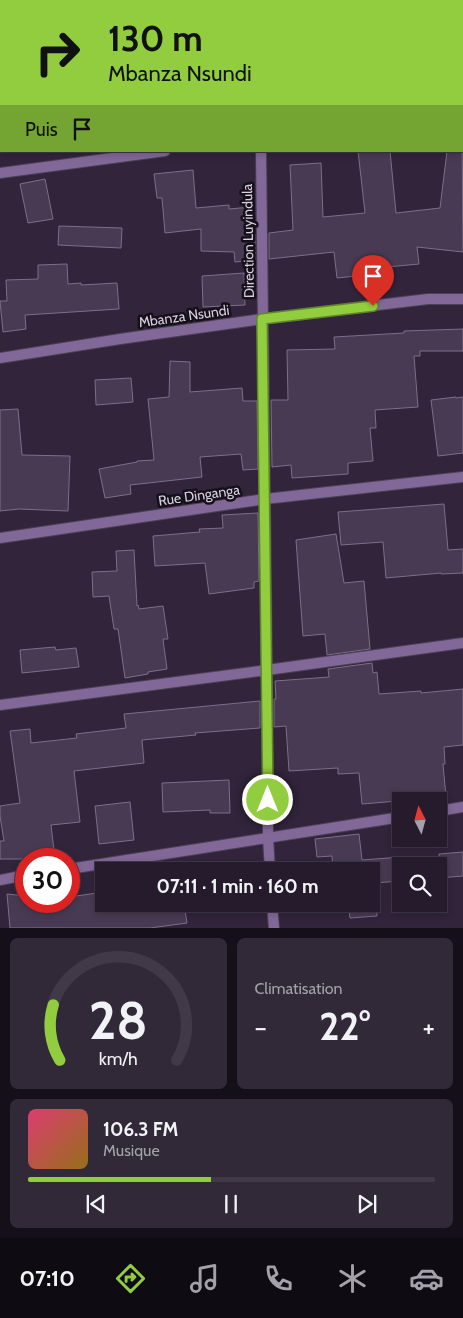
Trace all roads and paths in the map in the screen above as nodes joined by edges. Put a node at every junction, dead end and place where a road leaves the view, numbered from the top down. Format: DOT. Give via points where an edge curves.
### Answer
graph roads {
  1 [pos="158,152"];
  2 [pos="261,152"];
  3 [pos="0,173"];
  4 [pos="463,299"];
  5 [pos="262,319"];
  6 [pos="0,358"];
  7 [pos="463,476"];
  8 [pos="265,499"];
  9 [pos="0,538"];
  10 [pos="463,643"];
  11 [pos="267,670"];
  12 [pos="0,705"];
  13 [pos="463,807"];
  14 [pos="448,810"];
  15 [pos="392,817"];
  16 [pos="268,836"];
  17 [pos="269,862"];
  18 [pos="80,867"];
  19 [pos="15,877"];
  20 [pos="0,880"];
  21 [pos="273,912"];
  22 [pos="274,928"];
  1 -- 3 [label="street"];
  2 -- 5 [label="street, Direction Luyindula"];
  4 -- 5 [label="street, Mbanza Nsundi" via="428,299"];
  5 -- 6 [label="street, Mbanza Nsundi"];
  5 -- 8 [label="street, Direction Luyindula"];
  7 -- 8 [label="street, Rue Dinganga"];
  8 -- 9 [label="street, Rue Dinganga"];
  8 -- 11 [label="street, Direction Luyindula"];
  10 -- 11 [label="street"];
  11 -- 12 [label="street"];
  11 -- 16 [label="street, Direction Luyindula"];
  13 -- 14 [label="street"];
  15 -- 16 [label="street"];
  16 -- 17 [label="street, Direction Luyindula"];
  16 -- 18 [label="street"];
  19 -- 20 [label="street"];
  21 -- 22 [label="street"];
}
